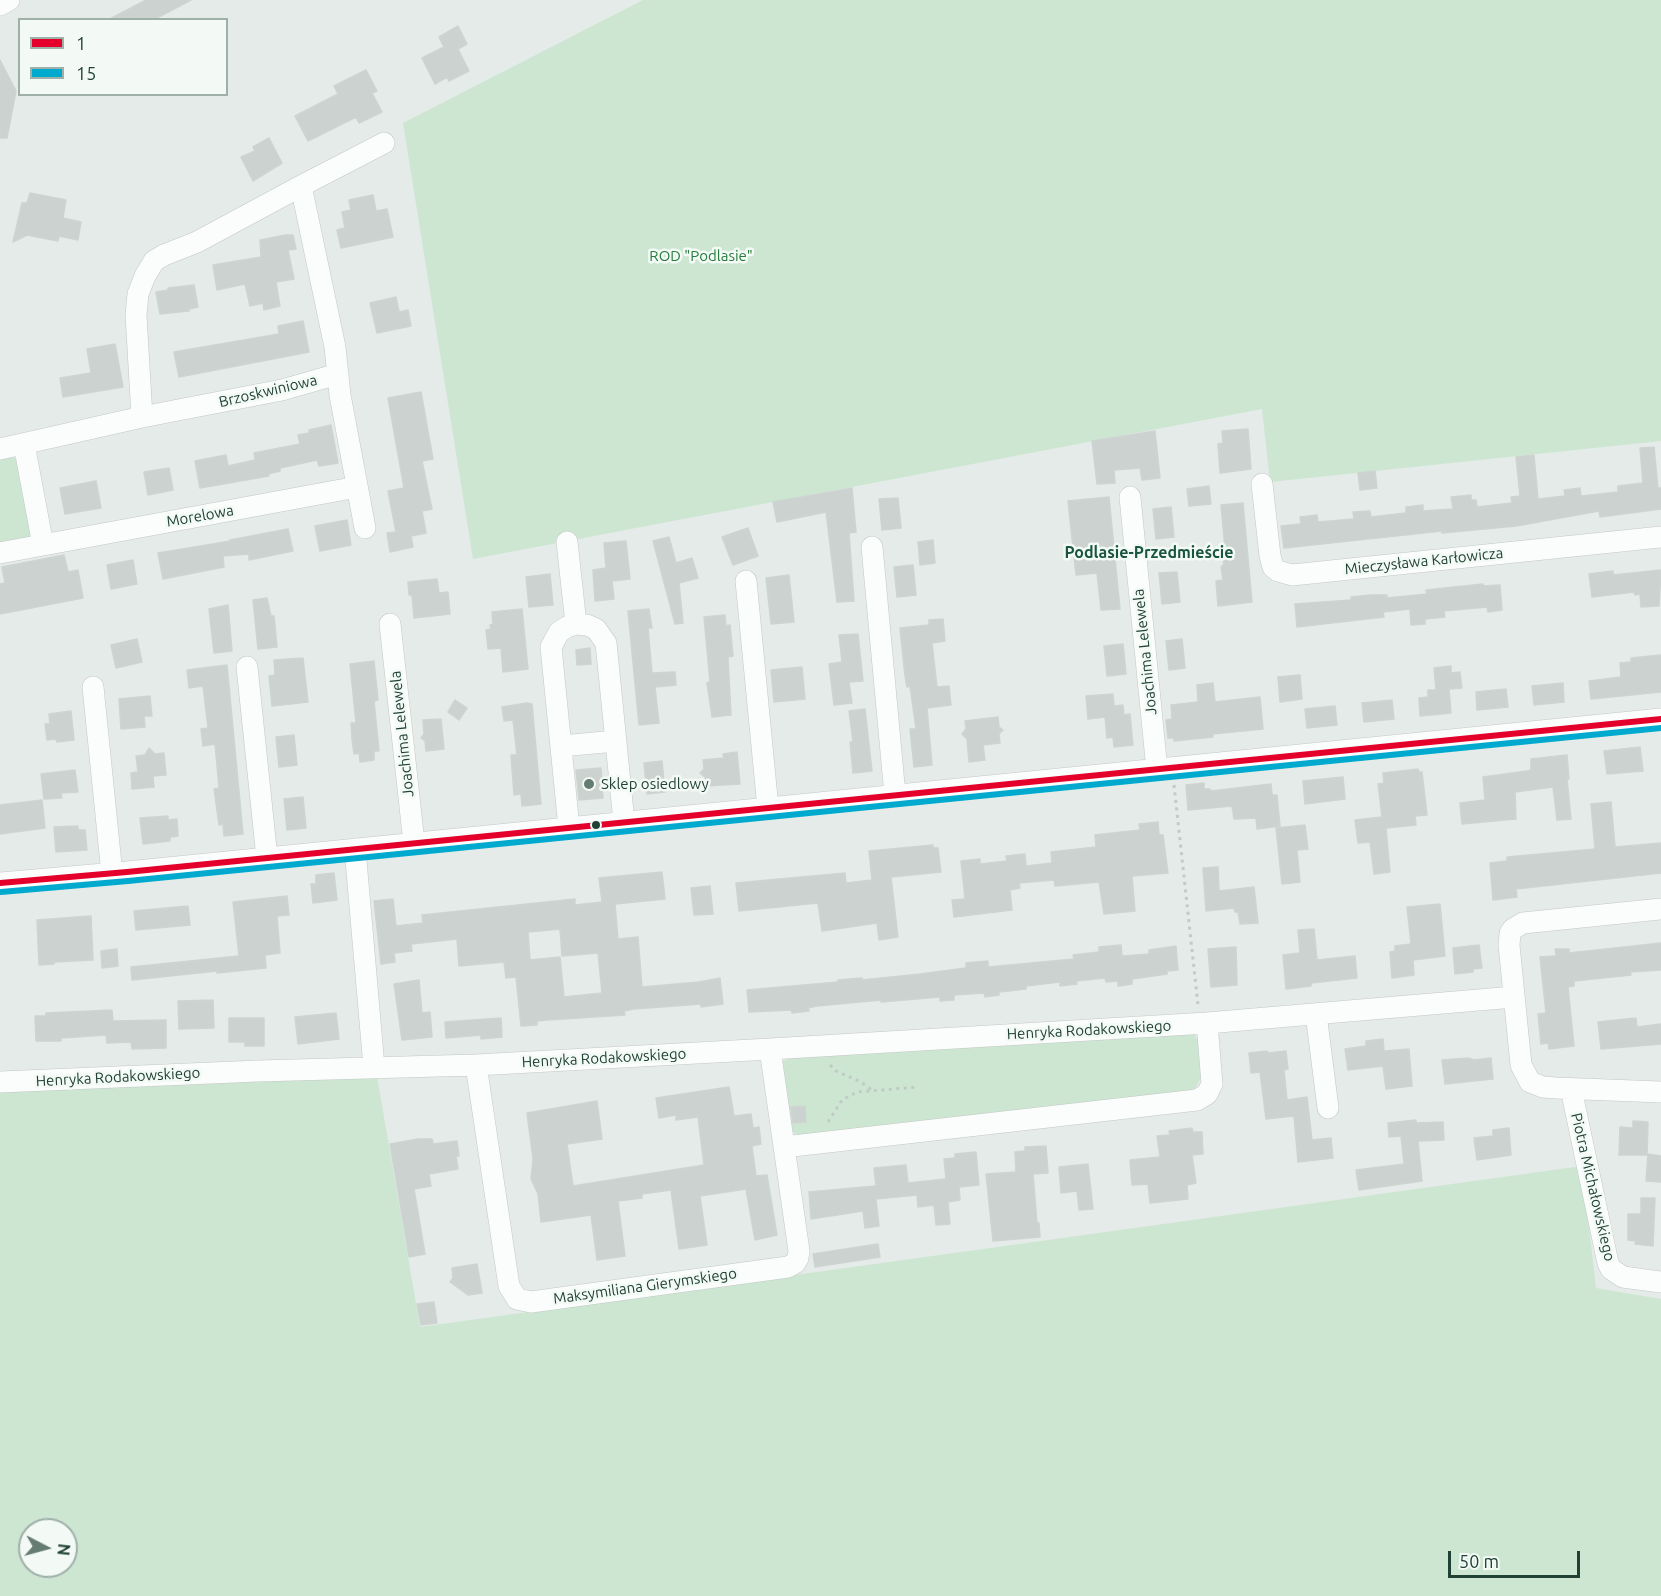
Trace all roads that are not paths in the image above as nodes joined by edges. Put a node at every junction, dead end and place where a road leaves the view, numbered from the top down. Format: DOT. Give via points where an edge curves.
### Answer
graph roads {
  1 [pos="9,0"];
  2 [pos="0,5"];
  3 [pos="384,142"];
  4 [pos="301,186"];
  5 [pos="338,374"];
  6 [pos="142,417"];
  7 [pos="24,444"];
  8 [pos="0,449"];
  9 [pos="1262,484"];
  10 [pos="357,487"];
  11 [pos="1130,497"];
  12 [pos="365,528"];
  13 [pos="1661,537"];
  14 [pos="567,542"];
  15 [pos="43,545"];
  16 [pos="872,547"];
  17 [pos="0,553"];
  18 [pos="747,580"];
  19 [pos="390,624"];
  20 [pos="576,624"];
  21 [pos="247,667"];
  22 [pos="93,687"];
  23 [pos="1661,719"];
  24 [pos="616,741"];
  25 [pos="561,746"];
  26 [pos="1165,769"];
  27 [pos="896,795"];
  28 [pos="768,808"];
  29 [pos="624,822"];
  30 [pos="568,828"];
  31 [pos="414,843"];
  32 [pos="355,849"];
  33 [pos="267,858"];
  34 [pos="112,874"];
  35 [pos="0,883"];
  36 [pos="1661,909"];
  37 [pos="1514,997"];
  38 [pos="1316,1014"];
  39 [pos="1203,1023"];
  40 [pos="770,1049"];
  41 [pos="476,1065"];
  42 [pos="374,1067"];
  43 [pos="0,1083"];
  44 [pos="1571,1089"];
  45 [pos="1661,1092"];
  46 [pos="1328,1108"];
  47 [pos="784,1147"];
  48 [pos="1661,1282"];
  1 -- 2 [label="street"];
  3 -- 4 [label="street"];
  4 -- 5 [label="street, Brzoskwiniowa"];
  4 -- 6 [label="street" via="154,261 138,294 136,315"];
  5 -- 6 [label="street, Brzoskwiniowa" via="282,390"];
  5 -- 10 [label="street"];
  6 -- 7 [label="street, Brzoskwiniowa"];
  7 -- 8 [label="street"];
  7 -- 15 [label="street"];
  9 -- 13 [label="street, Mieczysława Karłowicza" via="1273,567 1292,575"];
  10 -- 12 [label="street"];
  10 -- 15 [label="street, Morelowa"];
  11 -- 26 [label="street, Joachima Lelewela"];
  14 -- 20 [label="street"];
  15 -- 17 [label="street, Morelowa"];
  16 -- 27 [label="street"];
  18 -- 28 [label="street"];
  19 -- 31 [label="street, Joachima Lelewela"];
  20 -- 24 [label="street" via="596,629 606,643"];
  20 -- 25 [label="street" via="559,632 551,647"];
  21 -- 33 [label="street"];
  22 -- 34 [label="street"];
  23 -- 26 [label="street"];
  24 -- 25 [label="street"];
  24 -- 29 [label="street"];
  25 -- 30 [label="street"];
  26 -- 27 [label="street"];
  27 -- 28 [label="street"];
  28 -- 29 [label="street"];
  29 -- 30 [label="street"];
  30 -- 31 [label="street"];
  31 -- 32 [label="street"];
  32 -- 33 [label="street"];
  32 -- 42 [label="street"];
  33 -- 34 [label="street"];
  34 -- 35 [label="street"];
  36 -- 37 [label="street" via="1518,925 1509,938"];
  37 -- 38 [label="street, Henryka Rodakowskiego"];
  37 -- 44 [label="street, Piotra Michałowskiego" via="1521,1065 1526,1078 1534,1085"];
  38 -- 39 [label="street, Henryka Rodakowskiego"];
  38 -- 46 [label="street"];
  39 -- 40 [label="street, Henryka Rodakowskiego"];
  39 -- 47 [label="street" via="1212,1084 1206,1095 1197,1100"];
  40 -- 41 [label="street, Henryka Rodakowskiego"];
  40 -- 47 [label="street, Maksymiliana Gierymskiego"];
  41 -- 42 [label="street, Henryka Rodakowskiego"];
  41 -- 47 [label="street, Maksymiliana Gierymskiego" via="509,1287 522,1301 792,1265 799,1251"];
  42 -- 43 [label="street, Henryka Rodakowskiego"];
  44 -- 45 [label="street, Piotra Michałowskiego"];
  44 -- 48 [label="street, Piotra Michałowskiego" via="1608,1263 1623,1276"];
}
